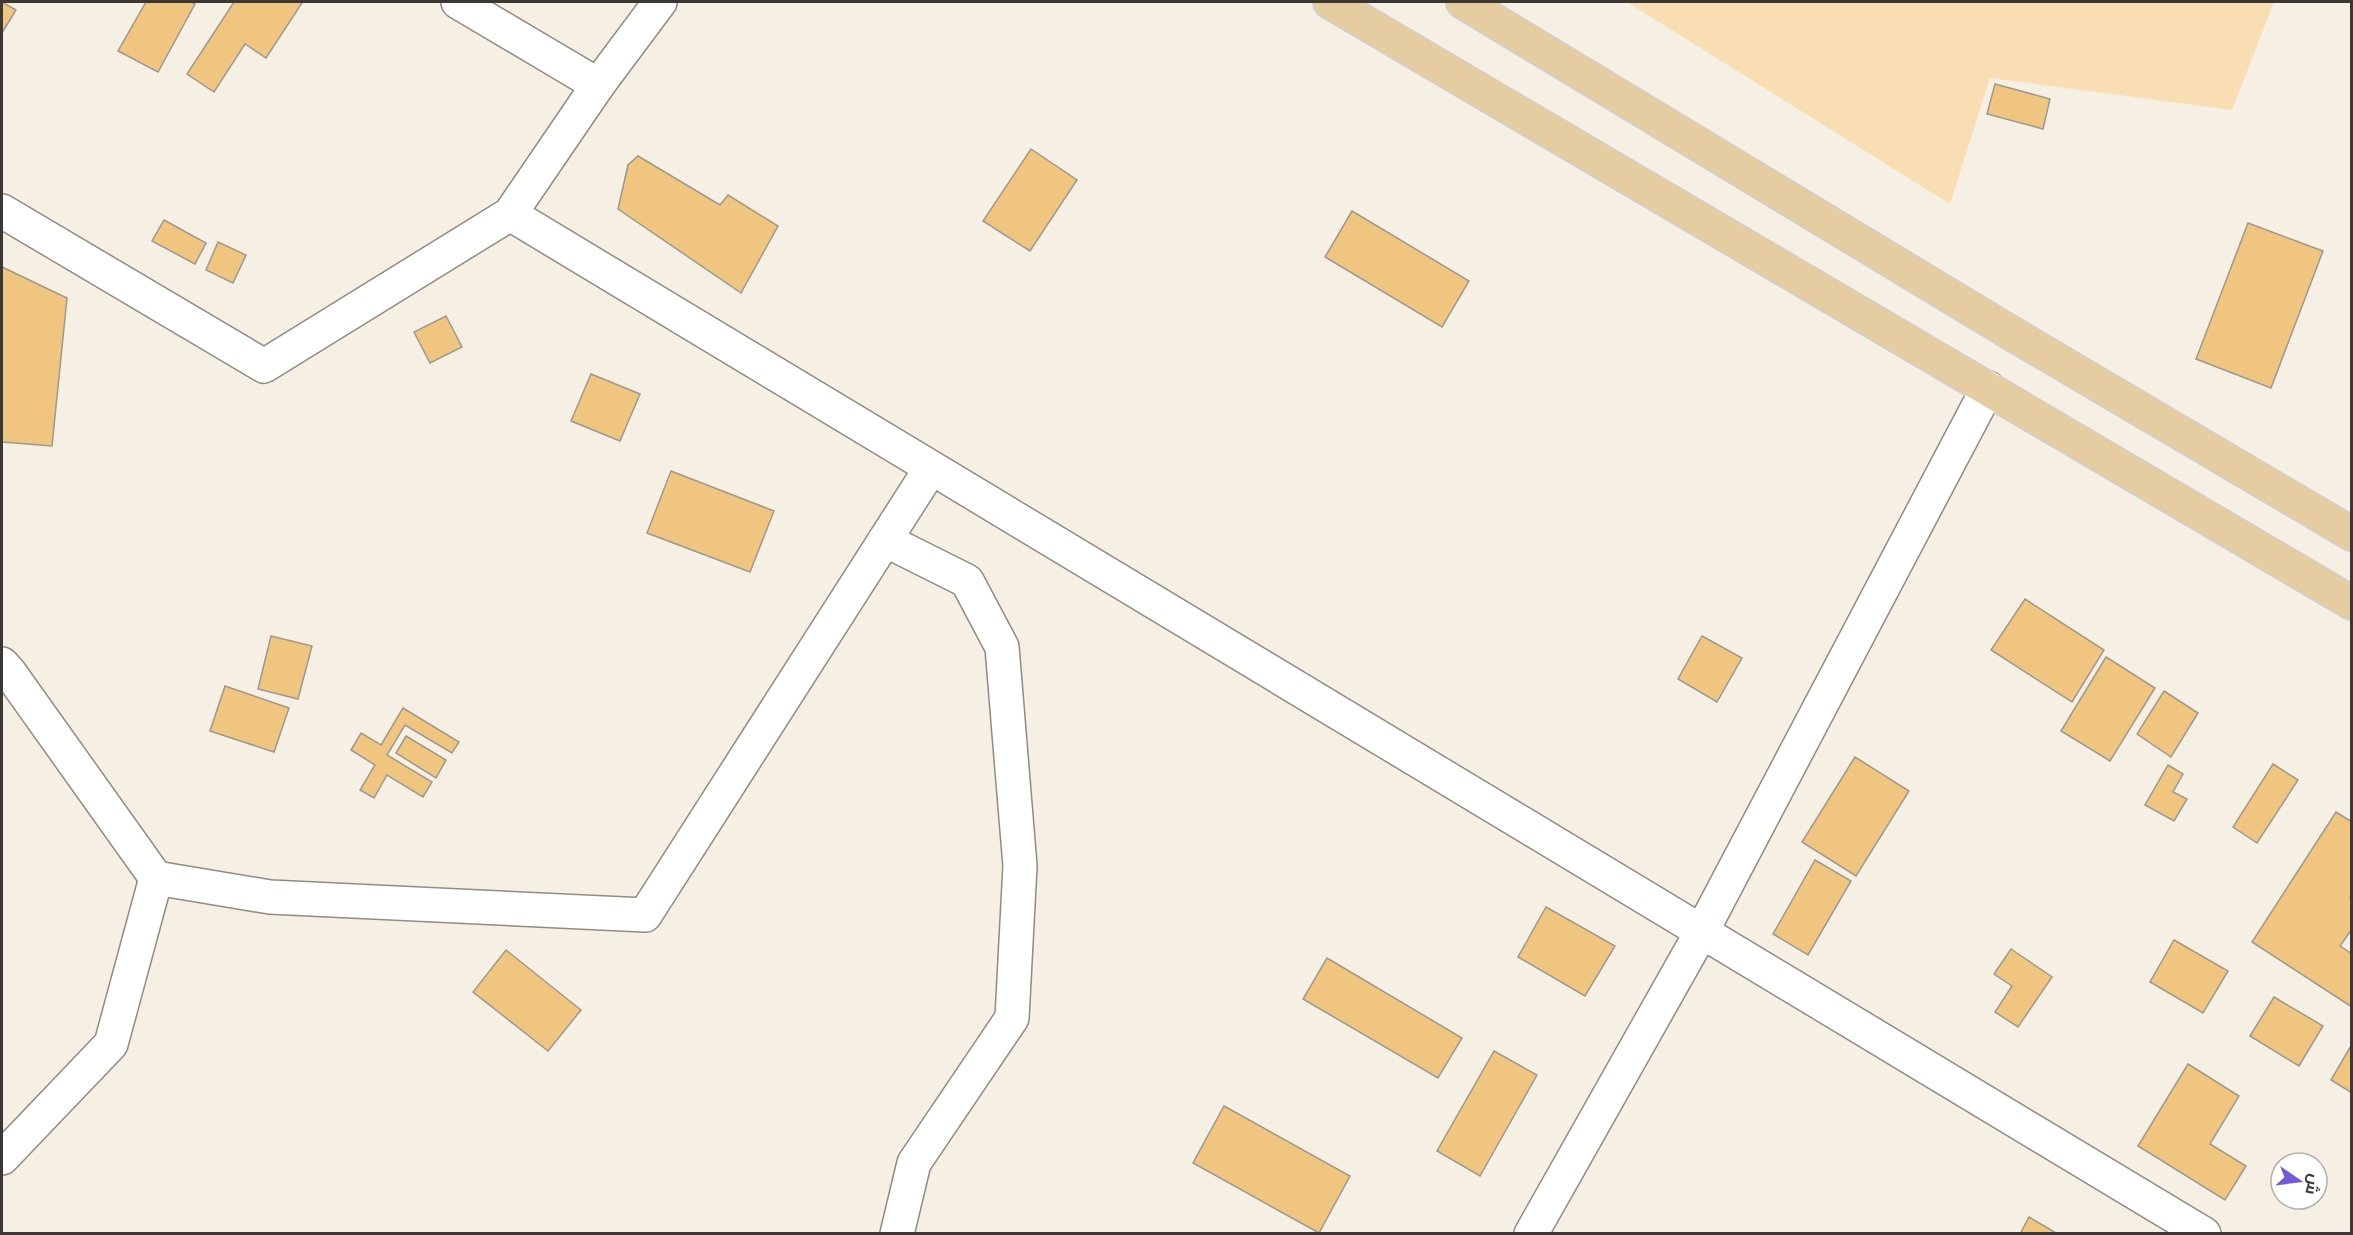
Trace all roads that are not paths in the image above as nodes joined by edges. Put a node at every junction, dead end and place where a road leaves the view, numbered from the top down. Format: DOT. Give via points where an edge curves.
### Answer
graph roads {
  1 [pos="458,2"];
  2 [pos="660,2"];
  3 [pos="1330,2"];
  4 [pos="1463,2"];
  5 [pos="598,85"];
  6 [pos="2,211"];
  7 [pos="510,214"];
  8 [pos="1988,388"];
  9 [pos="932,468"];
  10 [pos="2352,534"];
  11 [pos="885,540"];
  12 [pos="2352,603"];
  13 [pos="2,664"];
  14 [pos="156,878"];
  15 [pos="1702,931"];
  16 [pos="2,1158"];
  17 [pos="897,1233"];
  18 [pos="1531,1233"];
  19 [pos="2204,1233"];
  1 -- 5 [label="street"];
  2 -- 5 [label="street"];
  3 -- 8 [label="main road"];
  4 -- 10 [label="main road"];
  5 -- 7 [label="street"];
  6 -- 7 [label="street" via="264,366"];
  7 -- 9 [label="street"];
  8 -- 12 [label="main road"];
  8 -- 15 [label="street"];
  9 -- 11 [label="street"];
  9 -- 15 [label="street"];
  11 -- 14 [label="street" via="645,915 270,897"];
  11 -- 17 [label="street" via="967,581 1002,647 1020,866 1012,1018 914,1163"];
  13 -- 14 [label="street"];
  14 -- 16 [label="street" via="111,1044"];
  15 -- 18 [label="street"];
  15 -- 19 [label="street"];
}
